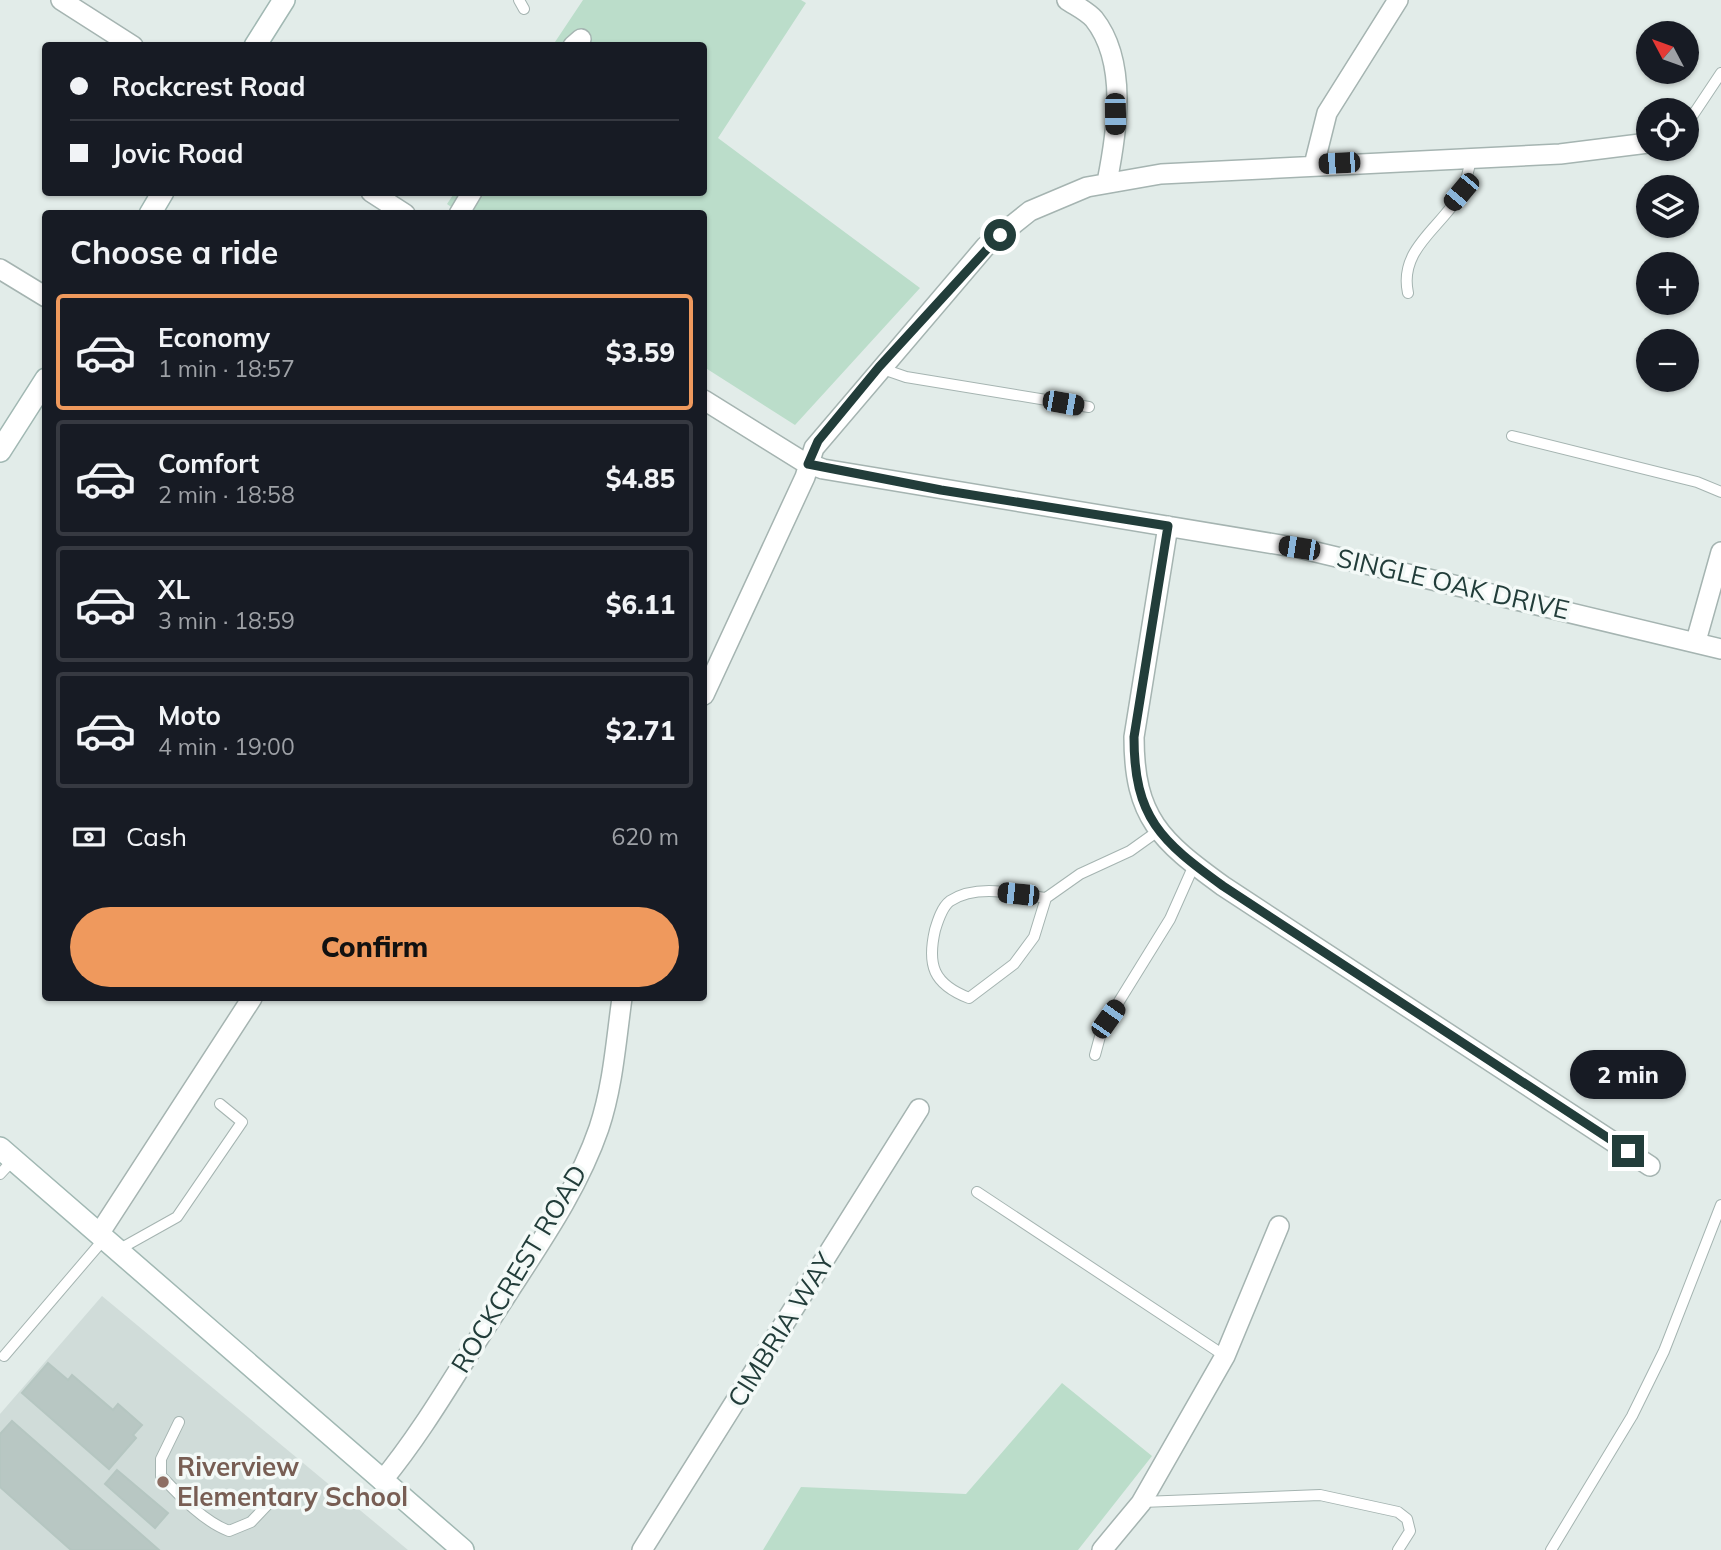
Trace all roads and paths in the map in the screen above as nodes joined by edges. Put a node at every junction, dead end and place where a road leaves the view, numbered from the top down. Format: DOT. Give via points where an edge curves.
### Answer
graph roads {
  1 [pos="61,0"];
  2 [pos="284,0"];
  3 [pos="1067,0"];
  4 [pos="1398,0"];
  5 [pos="127,42"];
  6 [pos="258,42"];
  7 [pos="1721,73"];
  8 [pos="1699,106"];
  9 [pos="1636,144"];
  10 [pos="1471,158"];
  11 [pos="1314,165"];
  12 [pos="1107,182"];
  13 [pos="377,196"];
  14 [pos="399,210"];
  15 [pos="0,269"];
  16 [pos="1408,293"];
  17 [pos="42,295"];
  18 [pos="879,367"];
  19 [pos="42,385"];
  20 [pos="707,402"];
  21 [pos="1089,407"];
  22 [pos="1512,436"];
  23 [pos="0,451"];
  24 [pos="808,464"];
  25 [pos="1721,492"];
  26 [pos="1168,526"];
  27 [pos="1721,552"];
  28 [pos="1696,641"];
  29 [pos="1721,649"];
  30 [pos="707,688"];
  31 [pos="1157,831"];
  32 [pos="1194,865"];
  33 [pos="1046,898"];
  34 [pos="250,1001"];
  35 [pos="622,1001"];
  36 [pos="1095,1055"];
  37 [pos="220,1104"];
  38 [pos="919,1109"];
  39 [pos="4,1161"];
  40 [pos="1650,1166"];
  41 [pos="978,1192"];
  42 [pos="1721,1205"];
  43 [pos="1279,1226"];
  44 [pos="107,1241"];
  45 [pos="4,1356"];
  46 [pos="1225,1356"];
  47 [pos="179,1422"];
  48 [pos="383,1481"];
  49 [pos="269,1503"];
  50 [pos="1141,1503"];
  51 [pos="463,1550"];
  52 [pos="642,1550"];
  53 [pos="1102,1550"];
  54 [pos="1398,1550"];
  55 [pos="1551,1550"];
  1 -- 5 [label="street"];
  2 -- 6 [label="main road"];
  3 -- 12 [label="street" via="1092,17 1109,43 1114,65 1116,138"];
  4 -- 11 [label="street" via="1327,113"];
  7 -- 8 [label="lane"];
  9 -- 10 [label="street"];
  10 -- 11 [label="street"];
  10 -- 16 [label="lane" via="1461,192 1415,249 1405,278"];
  11 -- 12 [label="street" via="1161,174"];
  12 -- 18 [label="street" via="1060,198 1013,223 986,246"];
  13 -- 14 [label="street"];
  15 -- 17 [label="street"];
  18 -- 21 [label="lane" via="906,377"];
  18 -- 24 [label="street" via="818,441"];
  19 -- 23 [label="main road"];
  20 -- 24 [label="street, SINGLE OAK DRIVE"];
  22 -- 25 [label="lane"];
  24 -- 26 [label="street, SINGLE OAK DRIVE"];
  24 -- 30 [label="street"];
  26 -- 28 [label="street, SINGLE OAK DRIVE" via="1337,555"];
  26 -- 31 [label="street" via="1134,737 1139,786"];
  27 -- 28 [label="street"];
  28 -- 29 [label="street, SINGLE OAK DRIVE"];
  31 -- 32 [label="street"];
  31 -- 33 [label="lane"];
  32 -- 36 [label="lane" via="1170,919 1102,1029"];
  32 -- 40 [label="street"];
  33 -- 33 [label="lane" via="1034,937 1014,964 969,998 941,981 931,964 932,942 948,902 988,891"];
  34 -- 44 [label="street"];
  35 -- 48 [label="street, ROCKCREST ROAD" via="608,1098 581,1170 551,1225"];
  37 -- 44 [label="lane" via="242,1122 177,1217"];
  38 -- 52 [label="street, CIMBRIA WAY"];
  39 -- 44 [label="main road"];
  41 -- 46 [label="lane"];
  42 -- 55 [label="lane" via="1659,1362"];
  43 -- 46 [label="street"];
  44 -- 45 [label="lane"];
  44 -- 48 [label="main road"];
  46 -- 50 [label="street"];
  47 -- 49 [label="lane" via="161,1459 161,1476 175,1490 216,1526 229,1531 251,1522"];
  48 -- 51 [label="main road"];
  50 -- 53 [label="street"];
  50 -- 54 [label="lane" via="1320,1495 1398,1512 1407,1519 1410,1531"];
}
